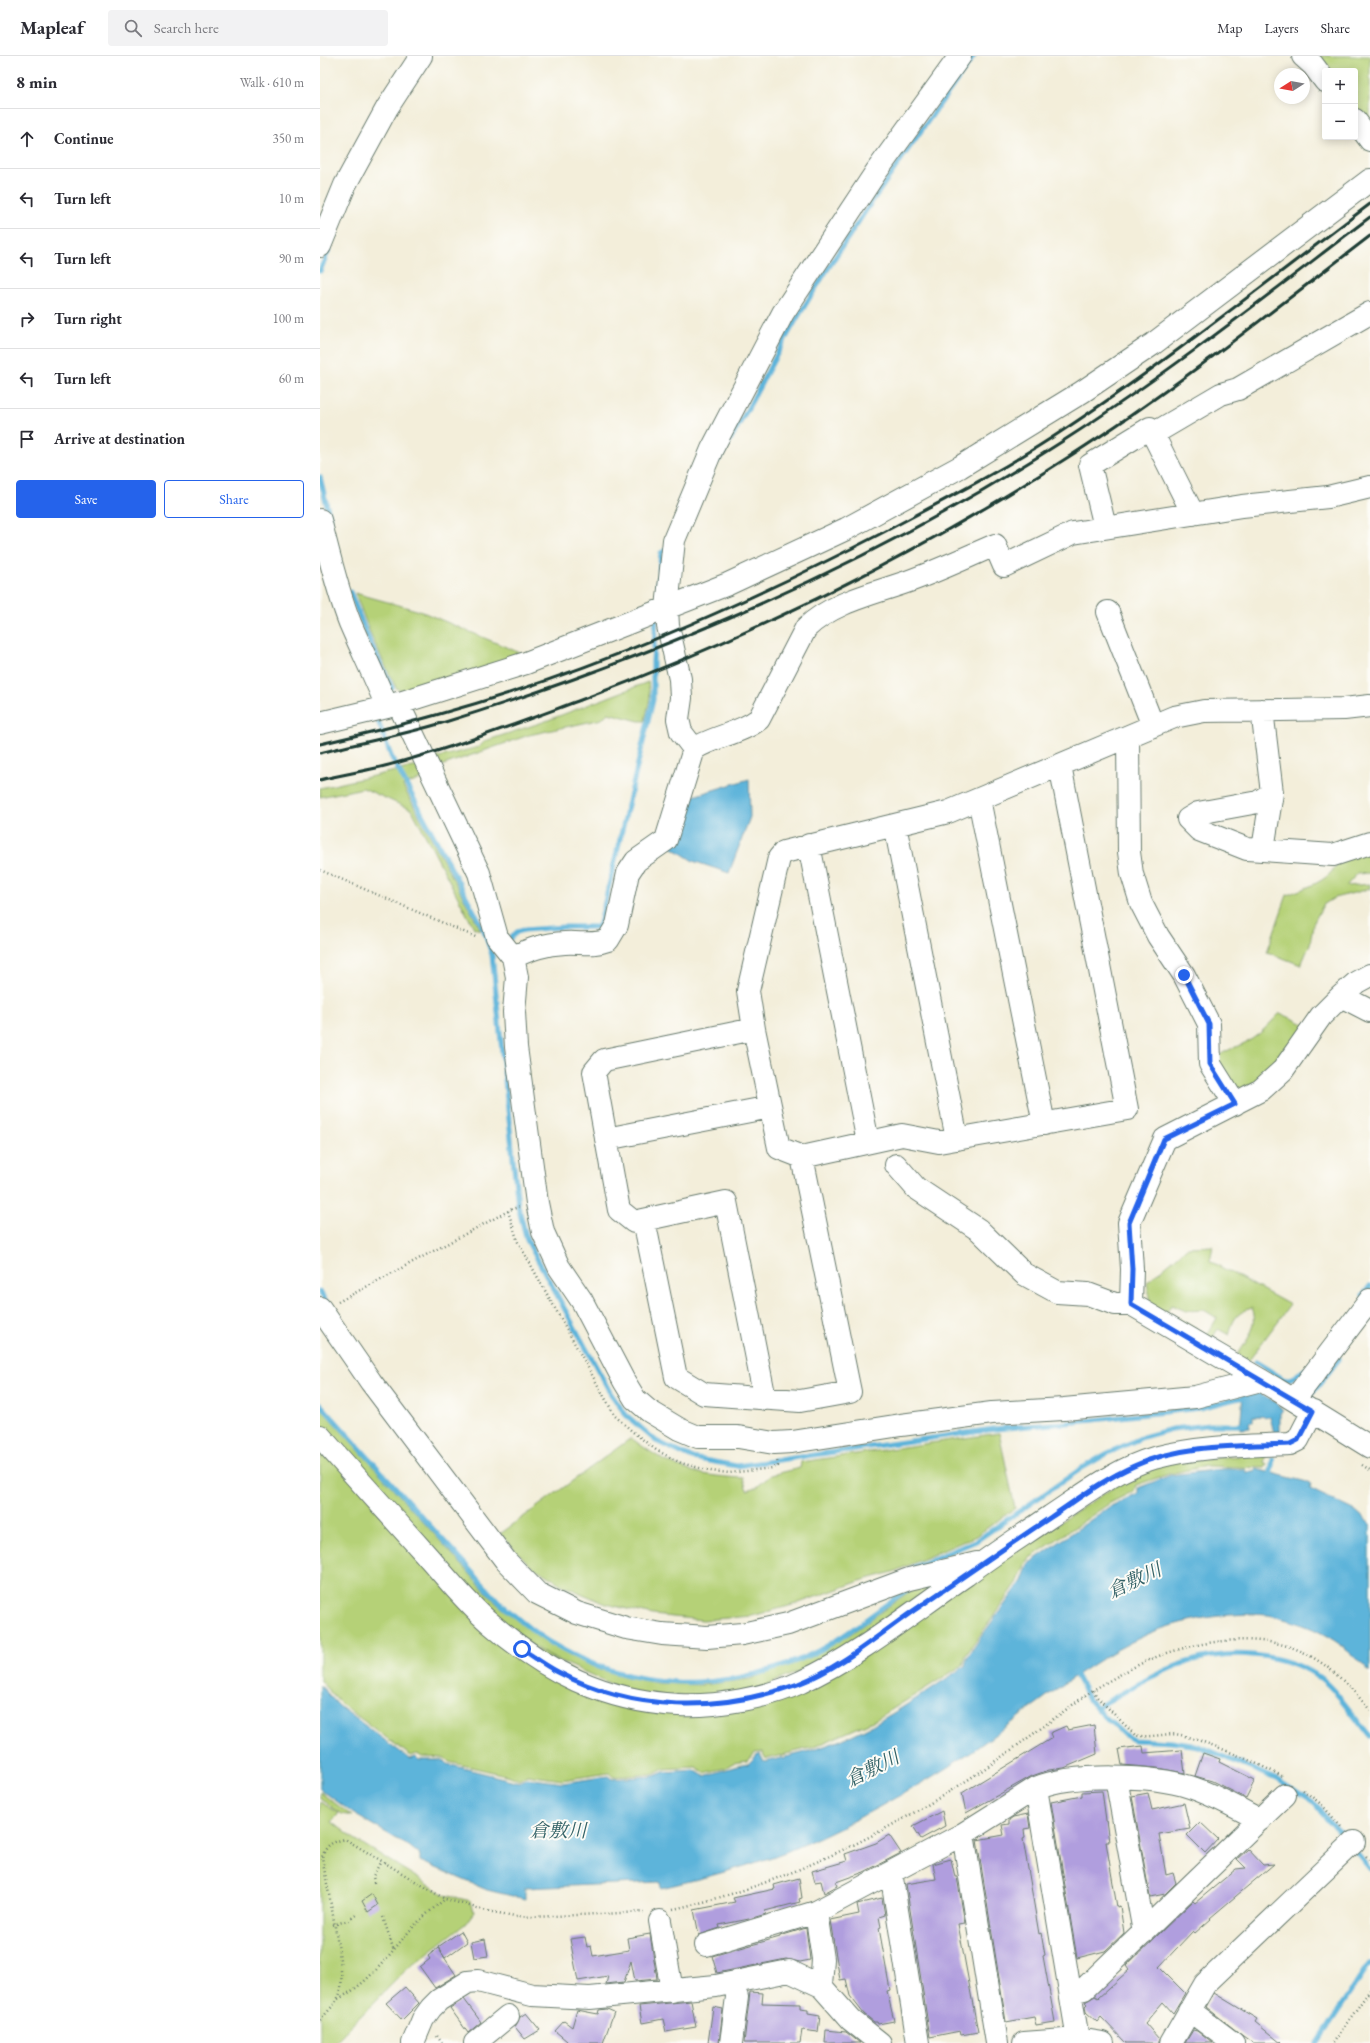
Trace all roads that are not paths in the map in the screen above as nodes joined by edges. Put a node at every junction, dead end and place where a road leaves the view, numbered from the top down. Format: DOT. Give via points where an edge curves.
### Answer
graph roads {
  1 [pos="421,56"];
  2 [pos="960,56"];
  3 [pos="1303,56"];
  4 [pos="1322,77"];
  5 [pos="1358,124"];
  6 [pos="1370,140"];
  7 [pos="1370,180"];
  8 [pos="320,246"];
  9 [pos="1370,313"];
  10 [pos="1153,434"];
  11 [pos="1370,487"];
  12 [pos="1193,514"];
  13 [pos="320,520"];
  14 [pos="1105,527"];
  15 [pos="659,611"];
  16 [pos="1108,612"];
  17 [pos="392,705"];
  18 [pos="1370,706"];
  19 [pos="1262,710"];
  20 [pos="320,723"];
  21 [pos="1153,726"];
  22 [pos="1128,737"];
  23 [pos="694,749"];
  24 [pos="1060,765"];
  25 [pos="1272,793"];
  26 [pos="979,799"];
  27 [pos="895,825"];
  28 [pos="1370,843"];
  29 [pos="809,845"];
  30 [pos="1263,849"];
  31 [pos="500,946"];
  32 [pos="1370,975"];
  33 [pos="1341,996"];
  34 [pos="1370,1011"];
  35 [pos="754,1029"];
  36 [pos="1235,1104"];
  37 [pos="770,1107"];
  38 [pos="1044,1124"];
  39 [pos="606,1139"];
  40 [pos="957,1139"];
  41 [pos="868,1142"];
  42 [pos="802,1157"];
  43 [pos="896,1164"];
  44 [pos="644,1220"];
  45 [pos="1370,1300"];
  46 [pos="1131,1304"];
  47 [pos="326,1307"];
  48 [pos="1261,1380"];
  49 [pos="765,1399"];
  50 [pos="1294,1400"];
  51 [pos="1313,1411"];
  52 [pos="320,1436"];
  53 [pos="1370,1447"];
  54 [pos="984,1561"];
  55 [pos="1116,1778"];
  56 [pos="1290,1787"];
  57 [pos="1036,1788"];
  58 [pos="1260,1820"];
  59 [pos="963,1834"];
  60 [pos="1352,1844"];
  61 [pos="891,1872"];
  62 [pos="816,1912"];
  63 [pos="658,1914"];
  64 [pos="1144,1932"];
  65 [pos="706,1945"];
  66 [pos="821,1986"];
  67 [pos="672,1991"];
  68 [pos="1071,1992"];
  69 [pos="737,1997"];
  70 [pos="1189,2010"];
  71 [pos="508,2016"];
  72 [pos="1078,2039"];
  73 [pos="413,2043"];
  74 [pos="475,2043"];
  75 [pos="731,2043"];
  76 [pos="880,2043"];
  77 [pos="918,2043"];
  78 [pos="997,2043"];
  79 [pos="1024,2043"];
  80 [pos="1103,2043"];
  81 [pos="1171,2043"];
  82 [pos="1234,2043"];
  1 -- 8 [label="street" via="387,108 345,185"];
  2 -- 15 [label="street" via="876,172 783,313 712,450 673,547"];
  3 -- 4 [label="street"];
  5 -- 6 [label="street"];
  7 -- 15 [label="street" via="1153,344 1082,392 967,462 846,529 728,584"];
  9 -- 10 [label="street" via="1238,389 1221,394"];
  10 -- 12 [label="street"];
  10 -- 14 [label="street" via="1150,428 1090,465"];
  11 -- 12 [label="street" via="1328,497"];
  12 -- 14 [label="street"];
  13 -- 17 [label="street" via="350,622"];
  14 -- 23 [label="street" via="1073,533 1004,566 995,545 818,617 806,628 759,719 749,727 704,742"];
  15 -- 17 [label="street" via="526,663"];
  15 -- 23 [label="street" via="668,626 680,679 678,719 681,732"];
  16 -- 21 [label="street"];
  17 -- 20 [label="street"];
  17 -- 31 [label="street" via="479,873"];
  18 -- 19 [label="street" via="1344,709"];
  19 -- 21 [label="street" via="1204,711 1174,717"];
  19 -- 25 [label="street"];
  21 -- 22 [label="street"];
  22 -- 24 [label="street"];
  22 -- 36 [label="street" via="1129,852 1132,874 1141,903 1158,936 1184,975 1209,1024 1210,1064"];
  23 -- 31 [label="street" via="666,840 636,861 628,873 617,925 608,940 596,944"];
  24 -- 26 [label="street"];
  24 -- 38 [label="street" via="1127,1109"];
  25 -- 30 [label="street"];
  25 -- 30 [label="street" via="1258,802 1198,813 1188,819 1199,830 1247,849"];
  26 -- 27 [label="street" via="948,812"];
  26 -- 38 [label="street"];
  27 -- 29 [label="street"];
  27 -- 40 [label="street"];
  28 -- 30 [label="street" via="1333,854"];
  29 -- 35 [label="street" via="784,852 779,858 748,991"];
  29 -- 41 [label="street"];
  31 -- 48 [label="street" via="517,977 514,1012 516,1047 543,1232 559,1267 582,1301 624,1381 636,1399 664,1420 698,1436 738,1437 774,1443 792,1442 992,1413 1194,1397"];
  32 -- 33 [label="street"];
  33 -- 34 [label="street"];
  33 -- 36 [label="street" via="1321,1016 1283,1070 1261,1090"];
  35 -- 37 [label="street"];
  35 -- 39 [label="street" via="604,1060 594,1072"];
  36 -- 46 [label="street" via="1164,1139 1129,1223"];
  37 -- 39 [label="street"];
  37 -- 42 [label="street" via="779,1148"];
  38 -- 40 [label="street"];
  39 -- 44 [label="street" via="619,1210 634,1222"];
  40 -- 41 [label="street" via="939,1142 902,1135"];
  41 -- 42 [label="street"];
  42 -- 49 [label="street" via="850,1392 800,1402"];
  43 -- 46 [label="street" via="916,1188 979,1230 1024,1274 1057,1292 1088,1294 1115,1304"];
  44 -- 49 [label="street" via="676,1377 704,1394"];
  44 -- 49 [label="street" via="726,1202"];
  45 -- 50 [label="street"];
  46 -- 48 [label="street"];
  47 -- 54 [label="street" via="371,1382 506,1561 537,1593 577,1613 626,1628 662,1634 707,1637 742,1634 801,1620 912,1578"];
  48 -- 50 [label="street"];
  50 -- 51 [label="street"];
  51 -- 53 [label="street"];
  51 -- 54 [label="street" via="1298,1440 1290,1444 1209,1448 1164,1455 1136,1465 1096,1487"];
  52 -- 54 [label="street" via="488,1622 522,1649 558,1672 603,1692 654,1703 696,1706 732,1702 799,1683 838,1664"];
  55 -- 57 [label="street" via="1062,1780"];
  55 -- 58 [label="street" via="1163,1781 1190,1787"];
  55 -- 64 [label="street"];
  56 -- 58 [label="street"];
  57 -- 59 [label="street"];
  57 -- 68 [label="street"];
  58 -- 64 [label="street"];
  59 -- 61 [label="street"];
  59 -- 78 [label="street"];
  60 -- 70 [label="street" via="1205,1984"];
  61 -- 62 [label="street"];
  61 -- 77 [label="street"];
  62 -- 65 [label="street"];
  62 -- 66 [label="street" via="823,1959"];
  63 -- 67 [label="street"];
  64 -- 68 [label="street" via="1084,1989"];
  66 -- 67 [label="street" via="789,1971 716,1986"];
  66 -- 76 [label="street" via="851,2020"];
  67 -- 73 [label="street" via="590,1998 532,1995 488,1982 468,1982 431,2008 422,2019"];
  68 -- 72 [label="street"];
  69 -- 75 [label="street"];
  70 -- 81 [label="street"];
  70 -- 82 [label="street"];
  71 -- 74 [label="street"];
  72 -- 79 [label="street"];
  72 -- 80 [label="street"];
}
